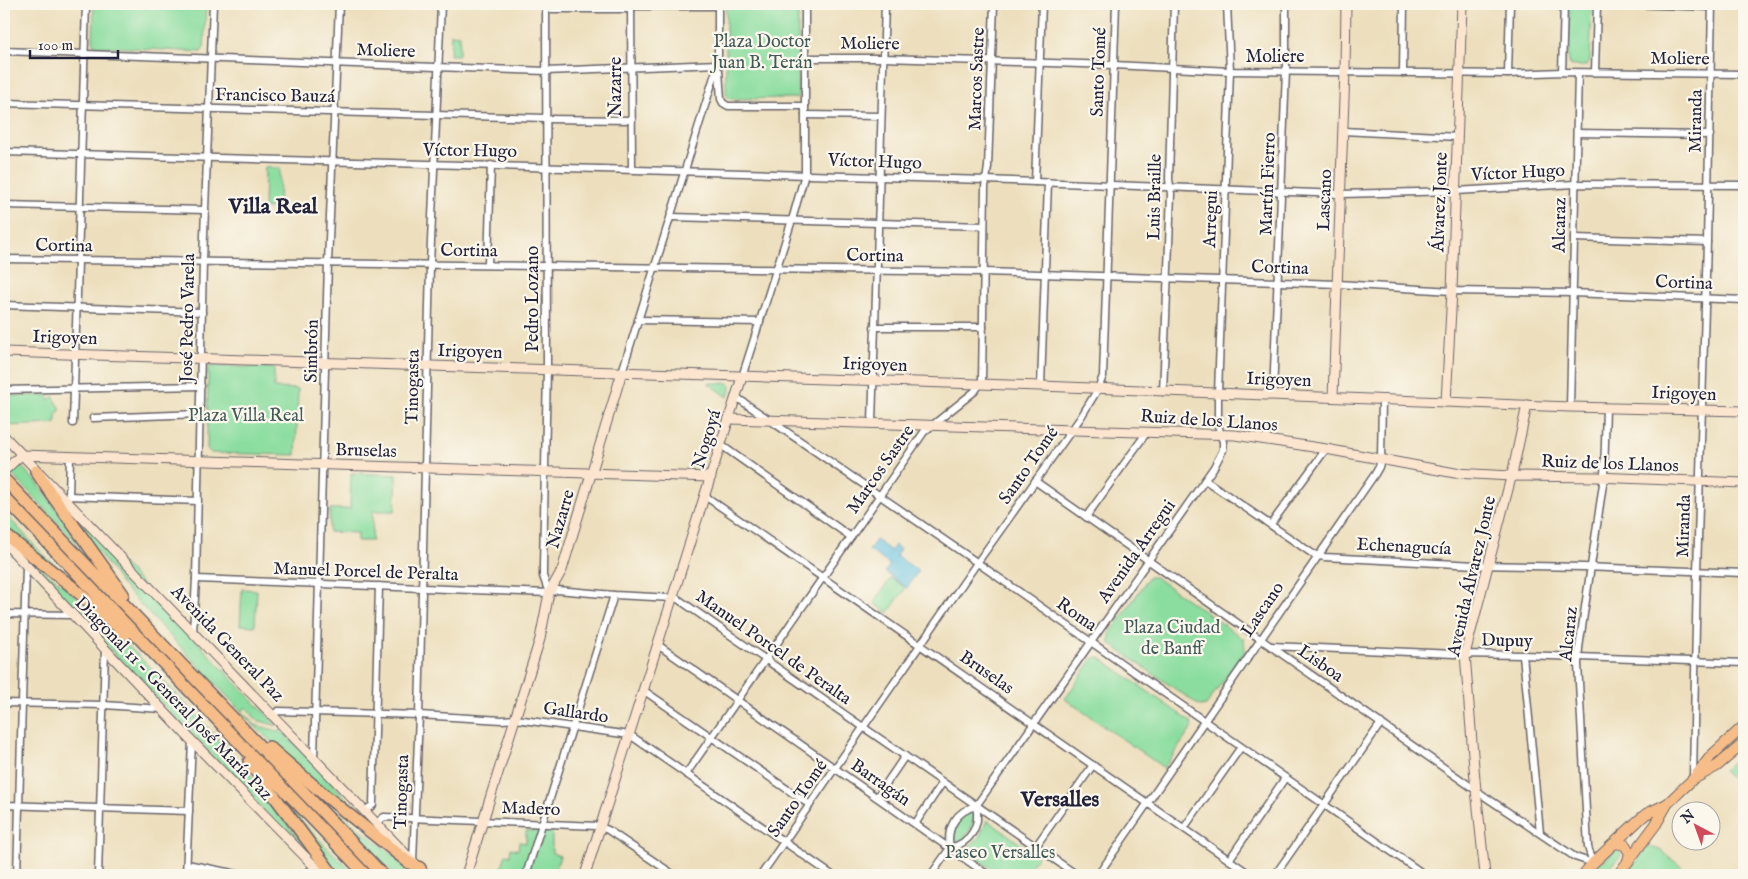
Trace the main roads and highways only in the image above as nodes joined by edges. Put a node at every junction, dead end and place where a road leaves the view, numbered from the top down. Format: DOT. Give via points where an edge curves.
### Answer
graph roads {
  1 [pos="36,471"];
  2 [pos="5,473"];
  3 [pos="4,497"];
  4 [pos="4,534"];
  5 [pos="173,655"];
  6 [pos="163,663"];
  7 [pos="225,710"];
  8 [pos="214,717"];
  9 [pos="1744,726"];
  10 [pos="1744,743"];
  11 [pos="1694,779"];
  12 [pos="1667,804"];
  13 [pos="1612,845"];
  14 [pos="1627,862"];
  15 [pos="422,871"];
  16 [pos="1582,874"];
  17 [pos="333,875"];
  18 [pos="366,875"];
  19 [pos="383,875"];
  20 [pos="1618,875"];
  1 -- 5 [label="highway" via="104,570"];
  2 -- 5 [label="highway"];
  3 -- 6 [label="highway"];
  4 -- 6 [label="highway"];
  5 -- 7 [label="highway"];
  6 -- 8 [label="highway"];
  7 -- 15 [label="highway" via="327,798"];
  7 -- 19 [label="highway"];
  8 -- 17 [label="highway"];
  8 -- 18 [label="highway"];
  9 -- 11 [label="main road" via="1711,756"];
  10 -- 11 [label="main road" via="1717,766"];
  11 -- 12 [label="main road"];
  12 -- 13 [label="main road" via="1646,814"];
  12 -- 14 [label="main road"];
  13 -- 14 [label="main road" via="1625,845 1630,853"];
  13 -- 16 [label="main road"];
  14 -- 20 [label="main road"];
}
